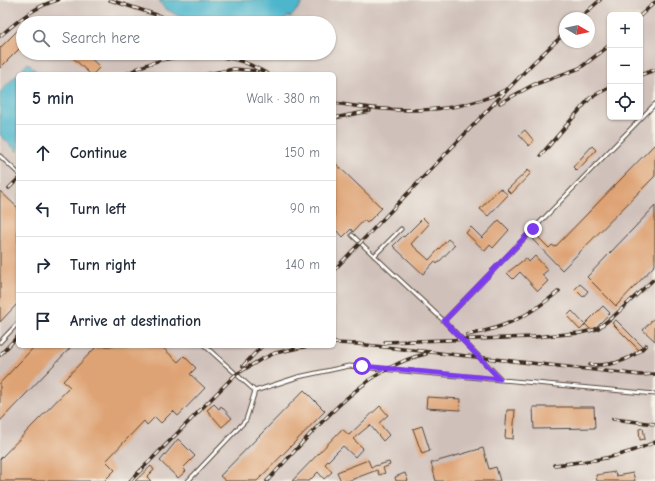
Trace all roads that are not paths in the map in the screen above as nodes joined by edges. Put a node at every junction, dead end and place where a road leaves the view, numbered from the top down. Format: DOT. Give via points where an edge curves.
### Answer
graph roads {
  1 [pos="655,104"];
  2 [pos="0,156"];
  3 [pos="16,171"];
  4 [pos="401,228"];
  5 [pos="352,235"];
  6 [pos="374,256"];
  7 [pos="444,321"];
  8 [pos="16,325"];
  9 [pos="0,342"];
  10 [pos="207,348"];
  11 [pos="500,379"];
  12 [pos="255,391"];
  13 [pos="655,394"];
  14 [pos="188,481"];
  1 -- 7 [label="lane"];
  2 -- 3 [label="lane"];
  4 -- 6 [label="lane"];
  5 -- 6 [label="lane"];
  6 -- 7 [label="lane"];
  7 -- 11 [label="lane"];
  8 -- 9 [label="lane"];
  10 -- 12 [label="lane"];
  11 -- 12 [label="lane" via="349,366 298,377"];
  11 -- 13 [label="lane"];
  12 -- 14 [label="lane" via="246,420"];
}
